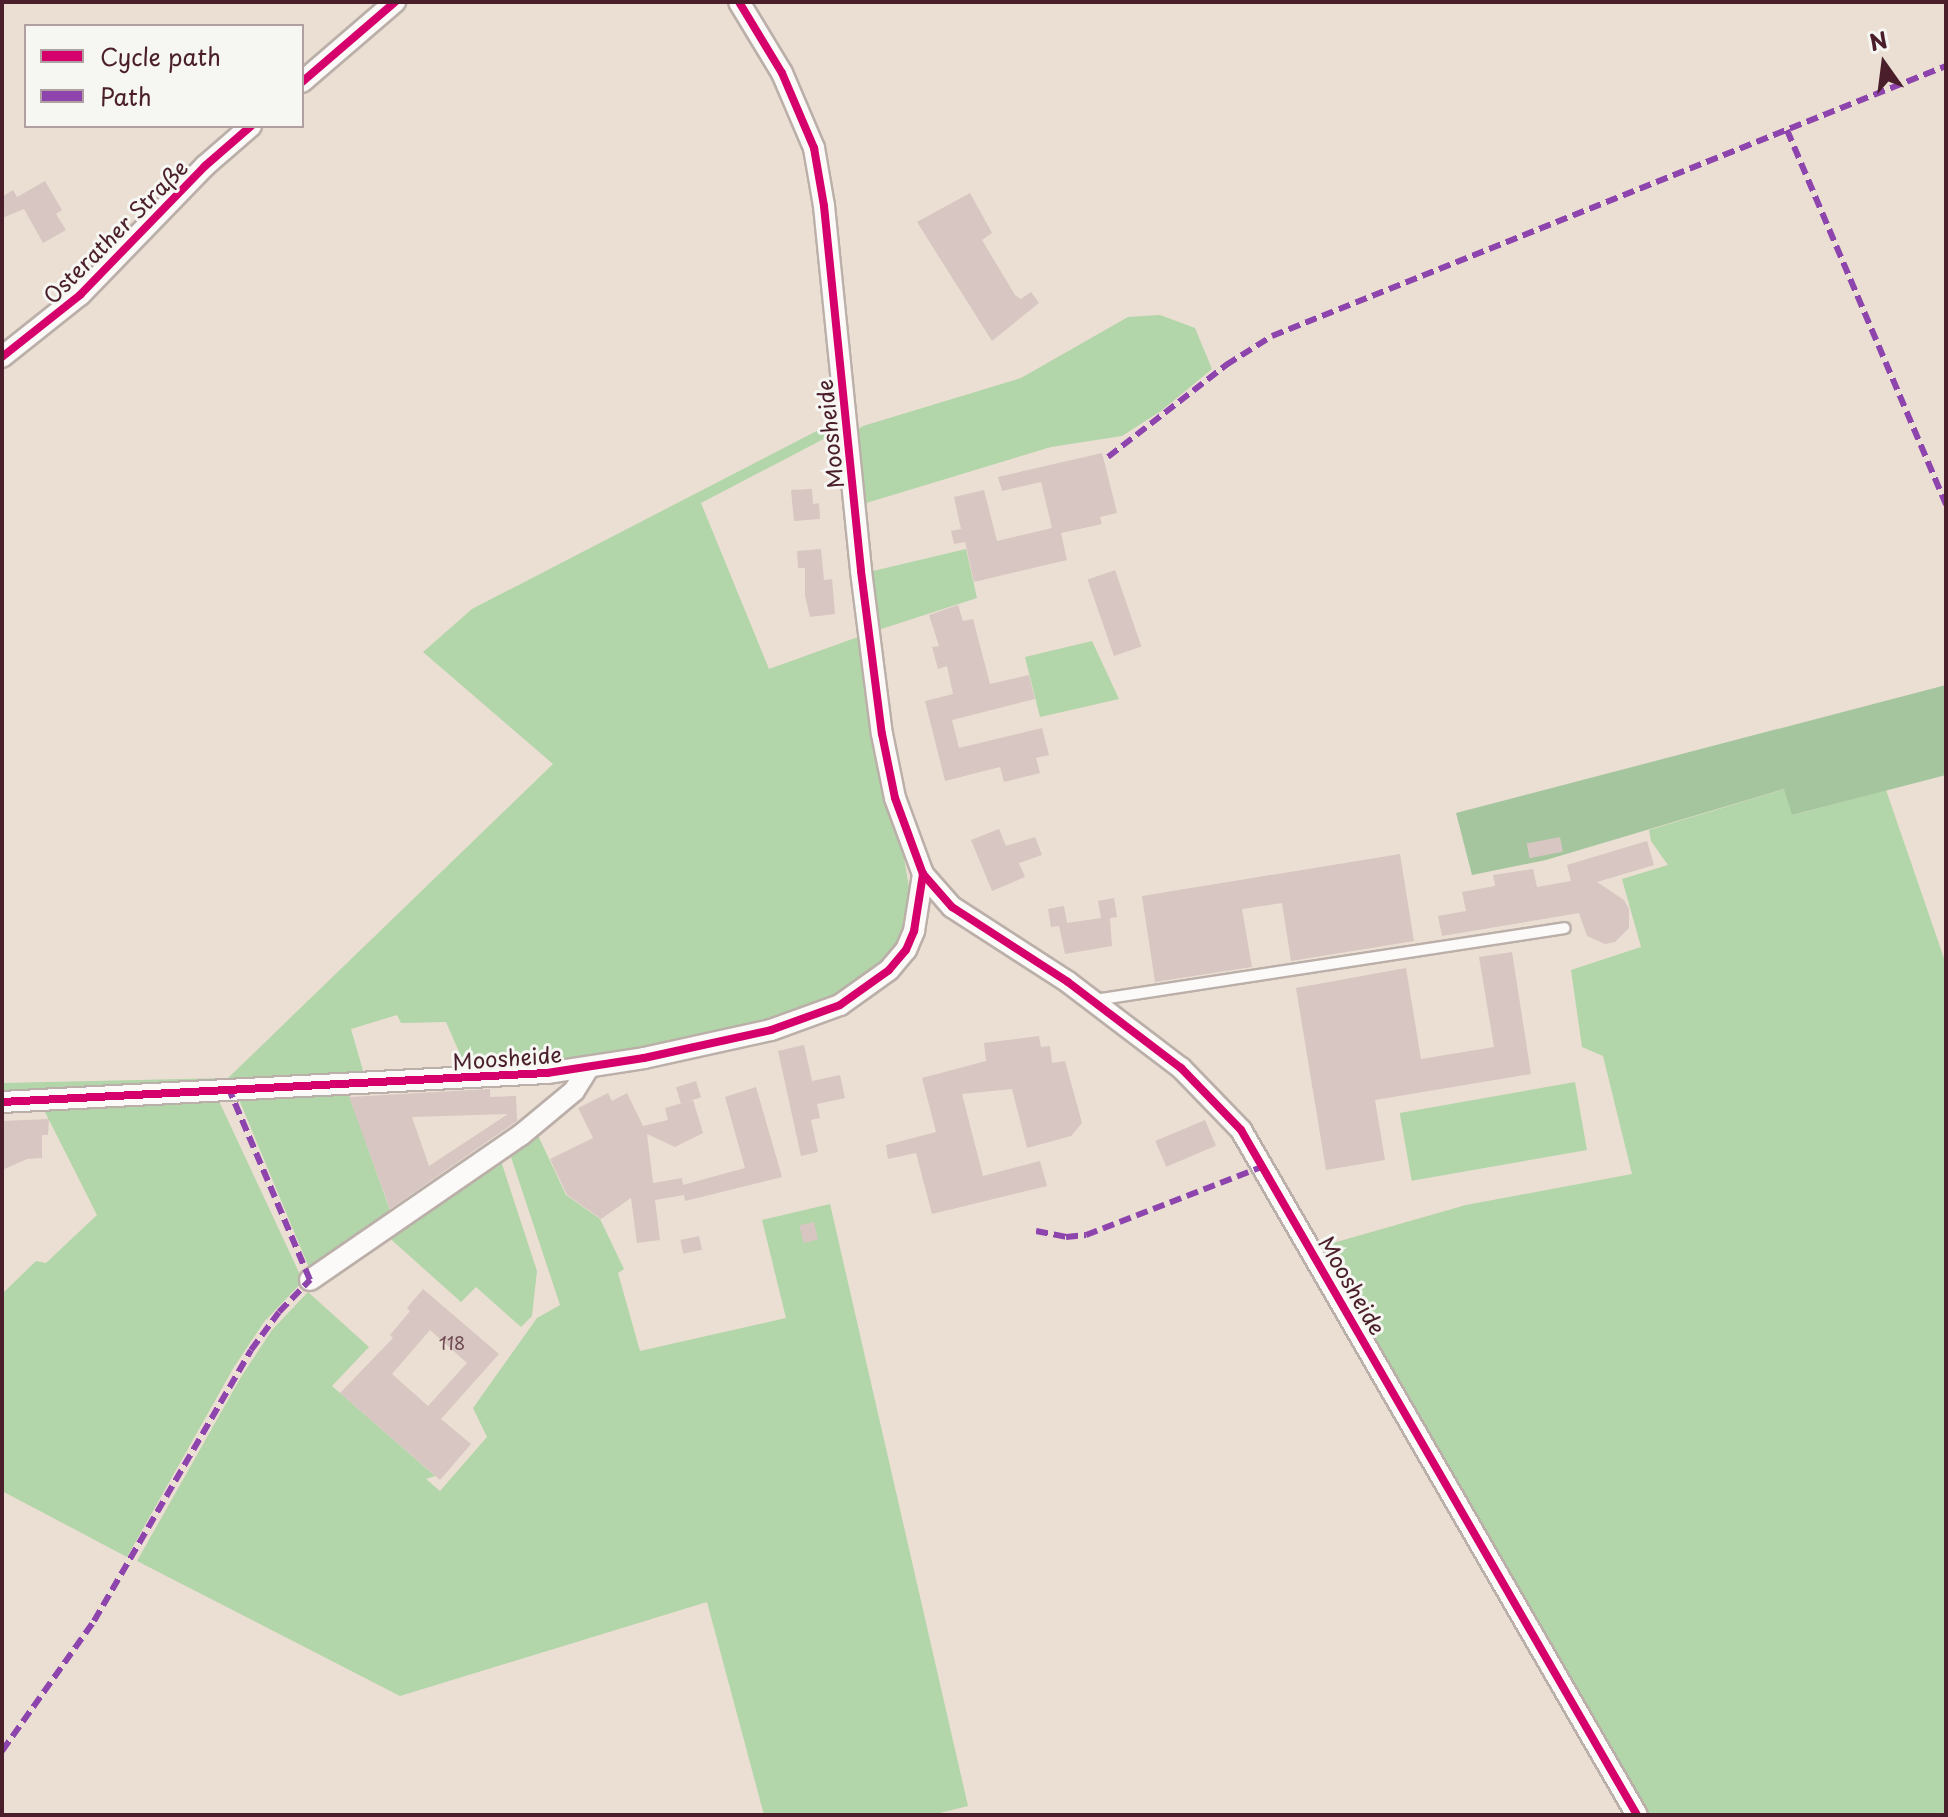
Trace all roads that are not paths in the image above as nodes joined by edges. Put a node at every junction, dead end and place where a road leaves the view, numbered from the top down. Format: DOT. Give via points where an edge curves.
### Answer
graph roads {
  1 [pos="395,2"];
  2 [pos="739,2"];
  3 [pos="304,80"];
  4 [pos="249,128"];
  5 [pos="2,357"];
  6 [pos="923,874"];
  7 [pos="1565,928"];
  8 [pos="1093,1000"];
  9 [pos="589,1067"];
  10 [pos="2,1102"];
  11 [pos="310,1280"];
  12 [pos="1637,1815"];
  1 -- 3 [label="street"];
  2 -- 6 [label="street, Moosheide" via="782,73 814,148 882,734 895,798"];
  4 -- 5 [label="street, Osterather Straße" via="80,295"];
  6 -- 8 [label="street, Moosheide" via="952,907"];
  6 -- 9 [label="street, Moosheide" via="918,920 906,950 879,979 840,1005 771,1030"];
  7 -- 8 [label="lane"];
  8 -- 12 [label="street, Moosheide" via="1198,1083 1247,1138"];
  9 -- 10 [label="street, Moosheide"];
  9 -- 11 [label="street, Moosheide" via="574,1091 521,1135"];
}
